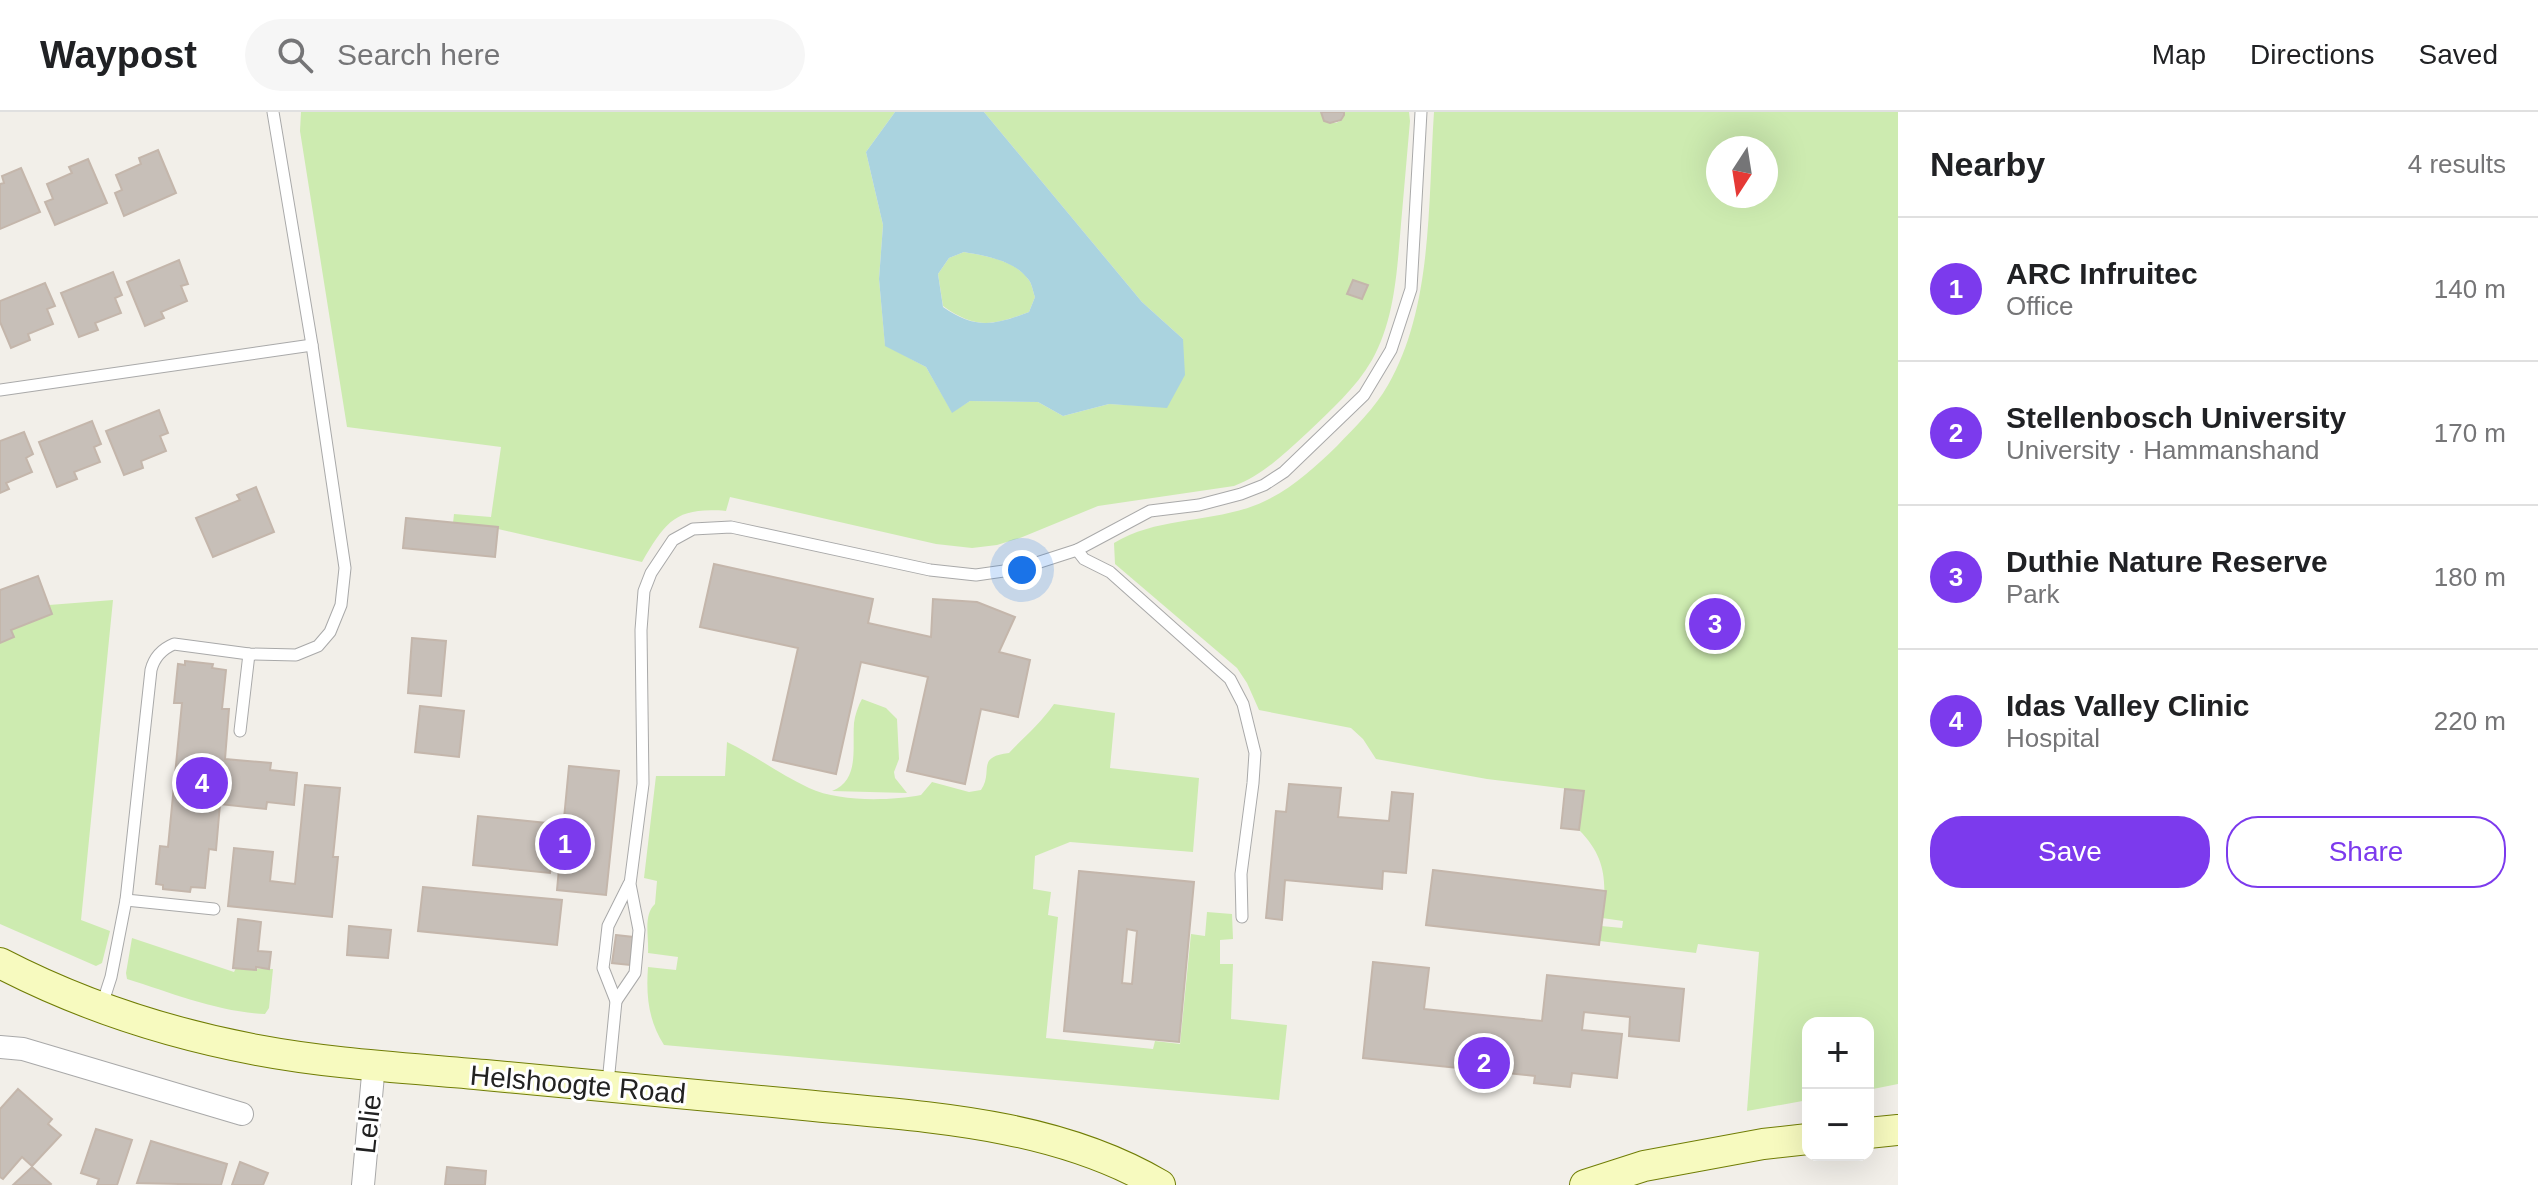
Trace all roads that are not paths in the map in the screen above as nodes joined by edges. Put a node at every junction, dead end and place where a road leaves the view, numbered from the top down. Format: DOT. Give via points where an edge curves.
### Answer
graph roads {
  1 [pos="273,112"];
  2 [pos="1421,112"];
  3 [pos="312,345"];
  4 [pos="0,390"];
  5 [pos="1077,550"];
  6 [pos="249,654"];
  7 [pos="240,731"];
  8 [pos="630,884"];
  9 [pos="126,900"];
  10 [pos="214,909"];
  11 [pos="1242,917"];
  12 [pos="0,963"];
  13 [pos="616,1001"];
  14 [pos="101,1008"];
  15 [pos="0,1047"];
  16 [pos="374,1064"];
  17 [pos="608,1087"];
  18 [pos="242,1114"];
  19 [pos="1898,1130"];
  20 [pos="1874,1132"];
  21 [pos="1802,1140"];
  22 [pos="363,1185"];
  23 [pos="1160,1185"];
  24 [pos="1585,1185"];
  1 -- 3 [label="lane"];
  2 -- 5 [label="lane" via="1411,289 1391,350 1364,395 1264,485 1199,505 1150,511"];
  3 -- 4 [label="lane"];
  3 -- 6 [label="lane" via="345,568 341,605 318,646 296,655"];
  5 -- 8 [label="lane" via="1018,569 976,575 731,527 693,529 673,540 644,591 643,784"];
  5 -- 11 [label="lane" via="1110,572 1230,679 1243,704 1255,753 1241,874"];
  6 -- 7 [label="lane"];
  6 -- 9 [label="lane" via="174,644 152,665"];
  8 -- 13 [label="lane" via="639,930 635,973"];
  8 -- 13 [label="lane" via="608,926 603,968"];
  9 -- 10 [label="lane"];
  9 -- 14 [label="lane"];
  12 -- 14 [label="main road, Helshoogte Road"];
  13 -- 17 [label="lane"];
  14 -- 16 [label="main road, Helshoogte Road" via="260,1051"];
  15 -- 18 [label="street" via="23,1049"];
  16 -- 17 [label="main road, Helshoogte Road"];
  16 -- 22 [label="street, Lelie"];
  17 -- 23 [label="main road, Helshoogte Road" via="979,1124 1087,1151"];
  19 -- 20 [label="main road"];
  21 -- 24 [label="main road" via="1644,1166"];
}
